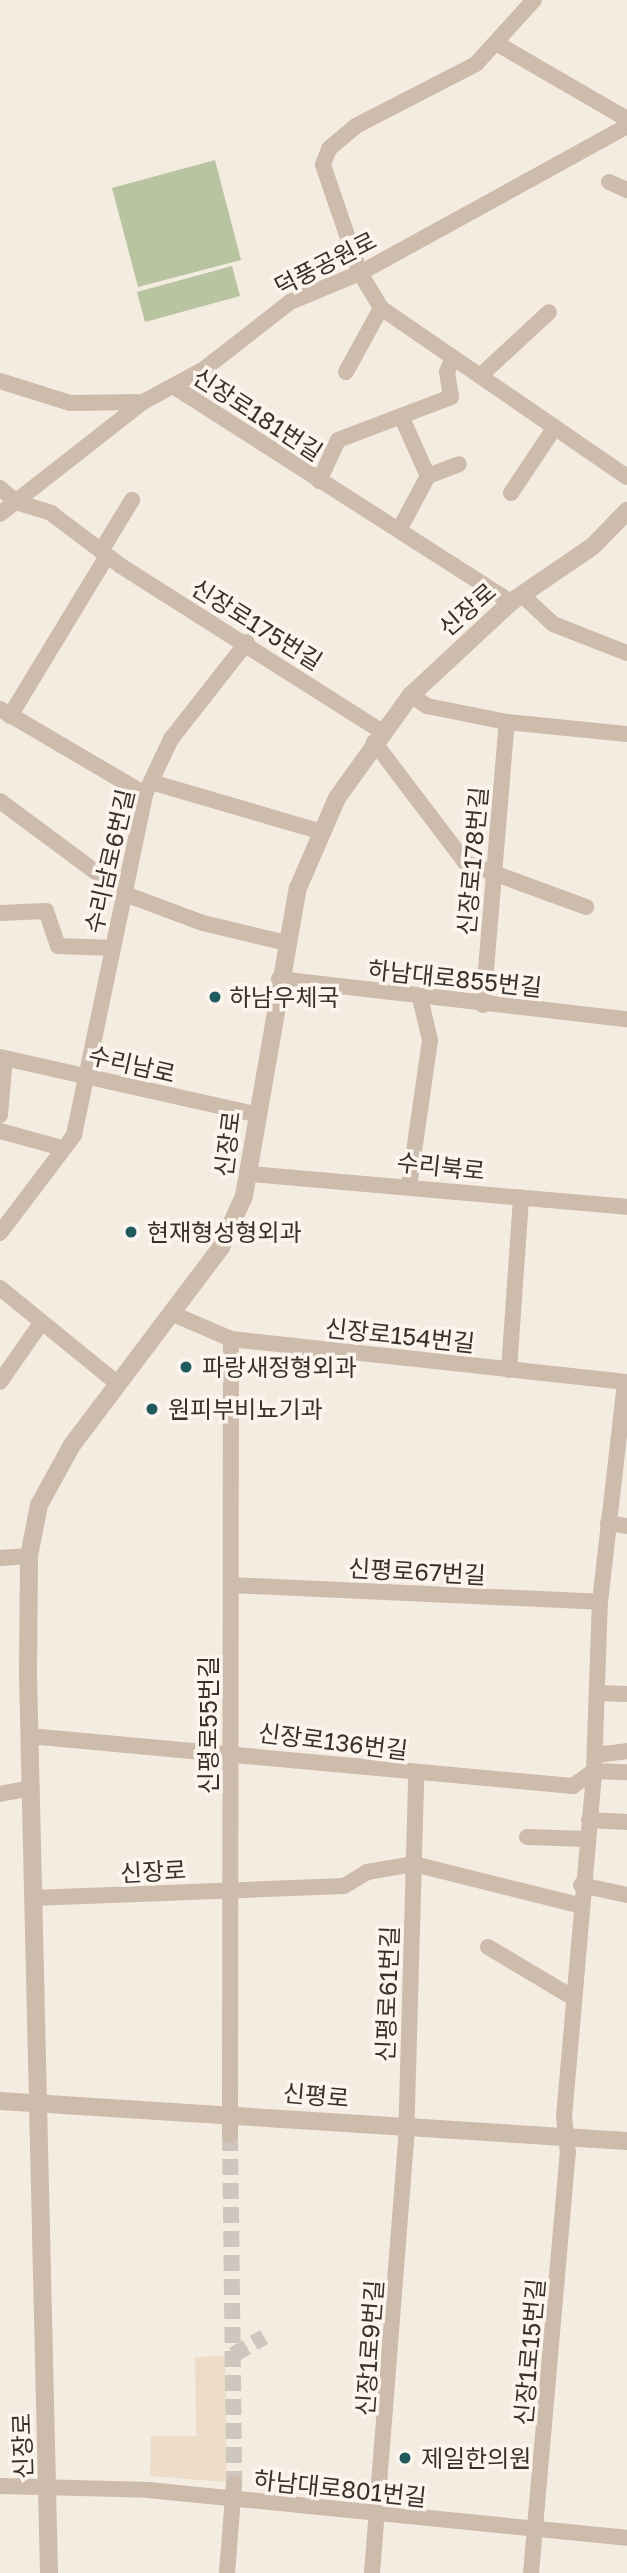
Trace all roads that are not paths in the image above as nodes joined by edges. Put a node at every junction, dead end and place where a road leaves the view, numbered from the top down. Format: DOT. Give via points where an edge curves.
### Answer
graph roads {
  1 [pos="534,0"];
  2 [pos="496,43"];
  3 [pos="627,119"];
  4 [pos="627,126"];
  5 [pos="609,182"];
  6 [pos="627,190"];
  7 [pos="360,273"];
  8 [pos="381,308"];
  9 [pos="550,312"];
  10 [pos="453,357"];
  11 [pos="346,372"];
  12 [pos="480,376"];
  13 [pos="0,381"];
  14 [pos="173,386"];
  15 [pos="143,402"];
  16 [pos="401,416"];
  17 [pos="555,427"];
  18 [pos="459,464"];
  19 [pos="428,476"];
  20 [pos="627,477"];
  21 [pos="319,481"];
  22 [pos="0,488"];
  23 [pos="511,493"];
  24 [pos="132,500"];
  25 [pos="16,502"];
  26 [pos="627,511"];
  27 [pos="0,514"];
  28 [pos="400,530"];
  29 [pos="104,553"];
  30 [pos="517,598"];
  31 [pos="247,642"];
  32 [pos="627,653"];
  33 [pos="411,695"];
  34 [pos="5,712"];
  35 [pos="507,722"];
  36 [pos="627,734"];
  37 [pos="377,737"];
  38 [pos="148,788"];
  39 [pos="0,801"];
  40 [pos="319,831"];
  41 [pos="494,876"];
  42 [pos="125,894"];
  43 [pos="586,907"];
  44 [pos="0,913"];
  45 [pos="286,943"];
  46 [pos="112,948"];
  47 [pos="279,979"];
  48 [pos="420,998"];
  49 [pos="483,1005"];
  50 [pos="627,1019"];
  51 [pos="3,1058"];
  52 [pos="82,1076"];
  53 [pos="254,1114"];
  54 [pos="0,1115"];
  55 [pos="0,1131"];
  56 [pos="61,1148"];
  57 [pos="251,1174"];
  58 [pos="409,1185"];
  59 [pos="520,1197"];
  60 [pos="627,1207"];
  61 [pos="0,1233"];
  62 [pos="0,1288"];
  63 [pos="173,1314"];
  64 [pos="41,1323"];
  65 [pos="231,1339"];
  66 [pos="509,1370"];
  67 [pos="0,1382"];
  68 [pos="626,1383"];
  69 [pos="118,1384"];
  70 [pos="608,1523"];
  71 [pos="627,1525"];
  72 [pos="29,1556"];
  73 [pos="0,1558"];
  74 [pos="232,1585"];
  75 [pos="600,1602"];
  76 [pos="598,1693"];
  77 [pos="627,1694"];
  78 [pos="29,1736"];
  79 [pos="627,1751"];
  80 [pos="229,1752"];
  81 [pos="594,1763"];
  82 [pos="627,1772"];
  83 [pos="416,1774"];
  84 [pos="31,1788"];
  85 [pos="0,1794"];
  86 [pos="589,1820"];
  87 [pos="627,1822"];
  88 [pos="527,1837"];
  89 [pos="587,1839"];
  90 [pos="414,1864"];
  91 [pos="582,1885"];
  92 [pos="625,1891"];
  93 [pos="233,1892"];
  94 [pos="33,1898"];
  95 [pos="579,1905"];
  96 [pos="488,1947"];
  97 [pos="572,1997"];
  98 [pos="0,2101"];
  99 [pos="38,2104"];
  100 [pos="229,2112"];
  101 [pos="407,2126"];
  102 [pos="230,2135"];
  103 [pos="564,2136"];
  104 [pos="627,2141"];
  105 [pos="0,2486"];
  106 [pos="48,2488"];
  107 [pos="234,2491"];
  108 [pos="381,2516"];
  109 [pos="537,2532"];
  110 [pos="627,2538"];
  111 [pos="49,2573"];
  112 [pos="226,2573"];
  113 [pos="372,2573"];
  114 [pos="531,2573"];
  1 -- 2 [label="street"];
  2 -- 3 [label="street"];
  2 -- 7 [label="street" via="476,64 392,105 329,149 323,165"];
  4 -- 7 [label="street, 덕풍공원로"];
  5 -- 6 [label="street"];
  7 -- 8 [label="street"];
  7 -- 14 [label="street, 덕풍공원로" via="290,302"];
  8 -- 10 [label="street"];
  8 -- 11 [label="street"];
  9 -- 12 [label="street"];
  10 -- 12 [label="street"];
  10 -- 16 [label="street, 신장로181번길" via="447,372 451,397"];
  12 -- 17 [label="street"];
  13 -- 15 [label="street, 덕풍공원로" via="70,403"];
  14 -- 15 [label="street, 덕풍공원로"];
  14 -- 21 [label="street, 신장로181번길"];
  15 -- 25 [label="street"];
  16 -- 19 [label="street"];
  16 -- 21 [label="street, 신장로181번길" via="338,440"];
  17 -- 20 [label="street"];
  17 -- 23 [label="street"];
  18 -- 19 [label="street"];
  19 -- 28 [label="street"];
  21 -- 28 [label="street, 신장로181번길"];
  22 -- 25 [label="street"];
  24 -- 29 [label="street"];
  25 -- 27 [label="street"];
  25 -- 29 [label="street, 신장로175번길" via="51,513"];
  26 -- 30 [label="street, 신장로" via="593,546"];
  28 -- 30 [label="street, 신장로181번길"];
  29 -- 31 [label="street, 신장로175번길"];
  29 -- 34 [label="street"];
  30 -- 32 [label="street, 신장로181번길" via="552,624"];
  30 -- 33 [label="street, 신장로"];
  31 -- 37 [label="street, 신장로175번길"];
  31 -- 38 [label="street, 수리남로6번길" via="171,739"];
  33 -- 35 [label="street" via="427,706"];
  33 -- 37 [label="street, 신장로"];
  34 -- 38 [label="street"];
  35 -- 36 [label="street"];
  35 -- 41 [label="street, 신장로178번길"];
  37 -- 40 [label="street, 신장로"];
  37 -- 41 [label="street, 신장로175번길" via="466,863"];
  38 -- 40 [label="street"];
  38 -- 42 [label="street, 수리남로6번길"];
  39 -- 42 [label="street"];
  40 -- 45 [label="street, 신장로"];
  41 -- 43 [label="street, 신장로175번길"];
  41 -- 49 [label="street, 신장로178번길"];
  42 -- 45 [label="street" via="203,923"];
  42 -- 46 [label="street, 수리남로6번길"];
  44 -- 46 [label="street" via="46,911 58,946"];
  45 -- 47 [label="street, 신장로"];
  46 -- 52 [label="street, 수리남로6번길"];
  47 -- 48 [label="street, 하남대로855번길"];
  47 -- 53 [label="street, 신장로"];
  48 -- 49 [label="street, 하남대로855번길"];
  48 -- 58 [label="street" via="430,1040"];
  49 -- 50 [label="street, 하남대로855번길"];
  51 -- 52 [label="street, 수리남로"];
  51 -- 54 [label="street"];
  52 -- 53 [label="street, 수리남로"];
  52 -- 56 [label="street, 수리남로6번길" via="77,1123"];
  53 -- 57 [label="street, 신장로"];
  55 -- 56 [label="street"];
  56 -- 61 [label="street, 수리남로6번길"];
  57 -- 58 [label="street, 수리북로"];
  57 -- 63 [label="street, 신장로" via="221,1247"];
  58 -- 59 [label="street, 수리북로"];
  59 -- 60 [label="street, 수리북로"];
  59 -- 66 [label="street"];
  62 -- 64 [label="street"];
  63 -- 65 [label="street, 신장로154번길"];
  63 -- 69 [label="street, 신장로"];
  64 -- 67 [label="street"];
  64 -- 69 [label="street"];
  65 -- 66 [label="street, 신장로154번길"];
  65 -- 74 [label="street, 신평로55번길"];
  66 -- 68 [label="street, 신장로154번길"];
  68 -- 70 [label="street"];
  69 -- 72 [label="street, 신장로" via="47,1486"];
  70 -- 71 [label="street"];
  70 -- 75 [label="street"];
  72 -- 73 [label="street"];
  72 -- 78 [label="street, 신장로"];
  74 -- 75 [label="street, 신평로67번길"];
  74 -- 80 [label="street, 신평로55번길"];
  75 -- 76 [label="street"];
  76 -- 77 [label="street"];
  76 -- 81 [label="street"];
  78 -- 80 [label="street, 신장로136번길"];
  78 -- 84 [label="street, 신장로"];
  79 -- 81 [label="street"];
  80 -- 83 [label="street, 신장로136번길"];
  80 -- 93 [label="street, 신평로55번길"];
  81 -- 82 [label="street, 신장로136번길"];
  81 -- 83 [label="street, 신장로136번길" via="573,1786"];
  81 -- 86 [label="street"];
  83 -- 90 [label="street, 신평로61번길"];
  84 -- 85 [label="street"];
  84 -- 94 [label="street, 신장로"];
  86 -- 87 [label="street"];
  86 -- 89 [label="street"];
  88 -- 89 [label="street"];
  89 -- 91 [label="street"];
  90 -- 93 [label="street" via="367,1872 344,1886"];
  90 -- 95 [label="street"];
  90 -- 101 [label="street, 신평로61번길"];
  91 -- 92 [label="street"];
  91 -- 95 [label="street"];
  93 -- 94 [label="street, 신장로"];
  93 -- 100 [label="street, 신평로55번길"];
  94 -- 99 [label="street, 신장로"];
  95 -- 97 [label="street"];
  96 -- 97 [label="street"];
  97 -- 103 [label="street"];
  98 -- 99 [label="street, 신평로"];
  99 -- 100 [label="street, 신평로"];
  99 -- 106 [label="street, 신장로"];
  100 -- 101 [label="street, 신평로"];
  100 -- 102 [label="street, 신평로55번길"];
  101 -- 103 [label="street, 신평로"];
  101 -- 108 [label="street, 신장1로9번길"];
  103 -- 104 [label="street, 신평로"];
  103 -- 109 [label="street, 신장1로15번길" via="568,2154"];
  105 -- 106 [label="street, 하남대로801번길"];
  106 -- 107 [label="street, 하남대로801번길"];
  106 -- 111 [label="street, 신장로"];
  107 -- 108 [label="street, 하남대로801번길"];
  107 -- 112 [label="street"];
  108 -- 109 [label="street, 하남대로801번길"];
  108 -- 113 [label="street, 신장1로9번길"];
  109 -- 110 [label="street, 하남대로801번길"];
  109 -- 114 [label="street, 신장1로15번길"];
}
